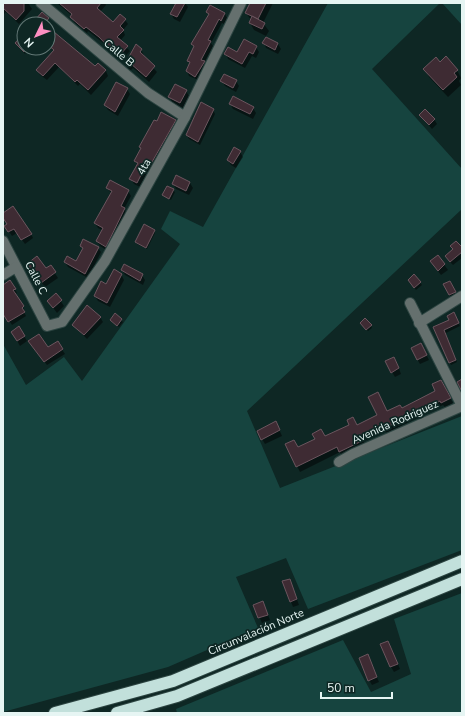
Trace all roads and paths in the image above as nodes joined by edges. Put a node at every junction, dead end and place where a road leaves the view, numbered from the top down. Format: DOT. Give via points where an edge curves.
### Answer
graph roads {
  1 [pos="41,3"];
  2 [pos="241,3"];
  3 [pos="185,117"];
  4 [pos="3,241"];
  5 [pos="16,267"];
  6 [pos="3,275"];
  7 [pos="462,296"];
  8 [pos="410,302"];
  9 [pos="419,322"];
  10 [pos="47,326"];
  11 [pos="462,406"];
  12 [pos="339,462"];
  13 [pos="462,561"];
  14 [pos="462,579"];
  15 [pos="55,713"];
  16 [pos="117,713"];
  1 -- 3 [label="street, Calle B" via="148,93"];
  2 -- 3 [label="street, 4ta"];
  3 -- 10 [label="street, 4ta" via="105,261 62,322"];
  4 -- 5 [label="street, Calle C"];
  5 -- 6 [label="street"];
  5 -- 10 [label="street, Calle C"];
  7 -- 9 [label="street"];
  8 -- 9 [label="street"];
  9 -- 11 [label="street"];
  11 -- 12 [label="street, Avenida Rodriguez"];
  13 -- 15 [label="highway, Circunvalación Norte" via="173,681"];
  14 -- 16 [label="highway" via="178,696"];
}
